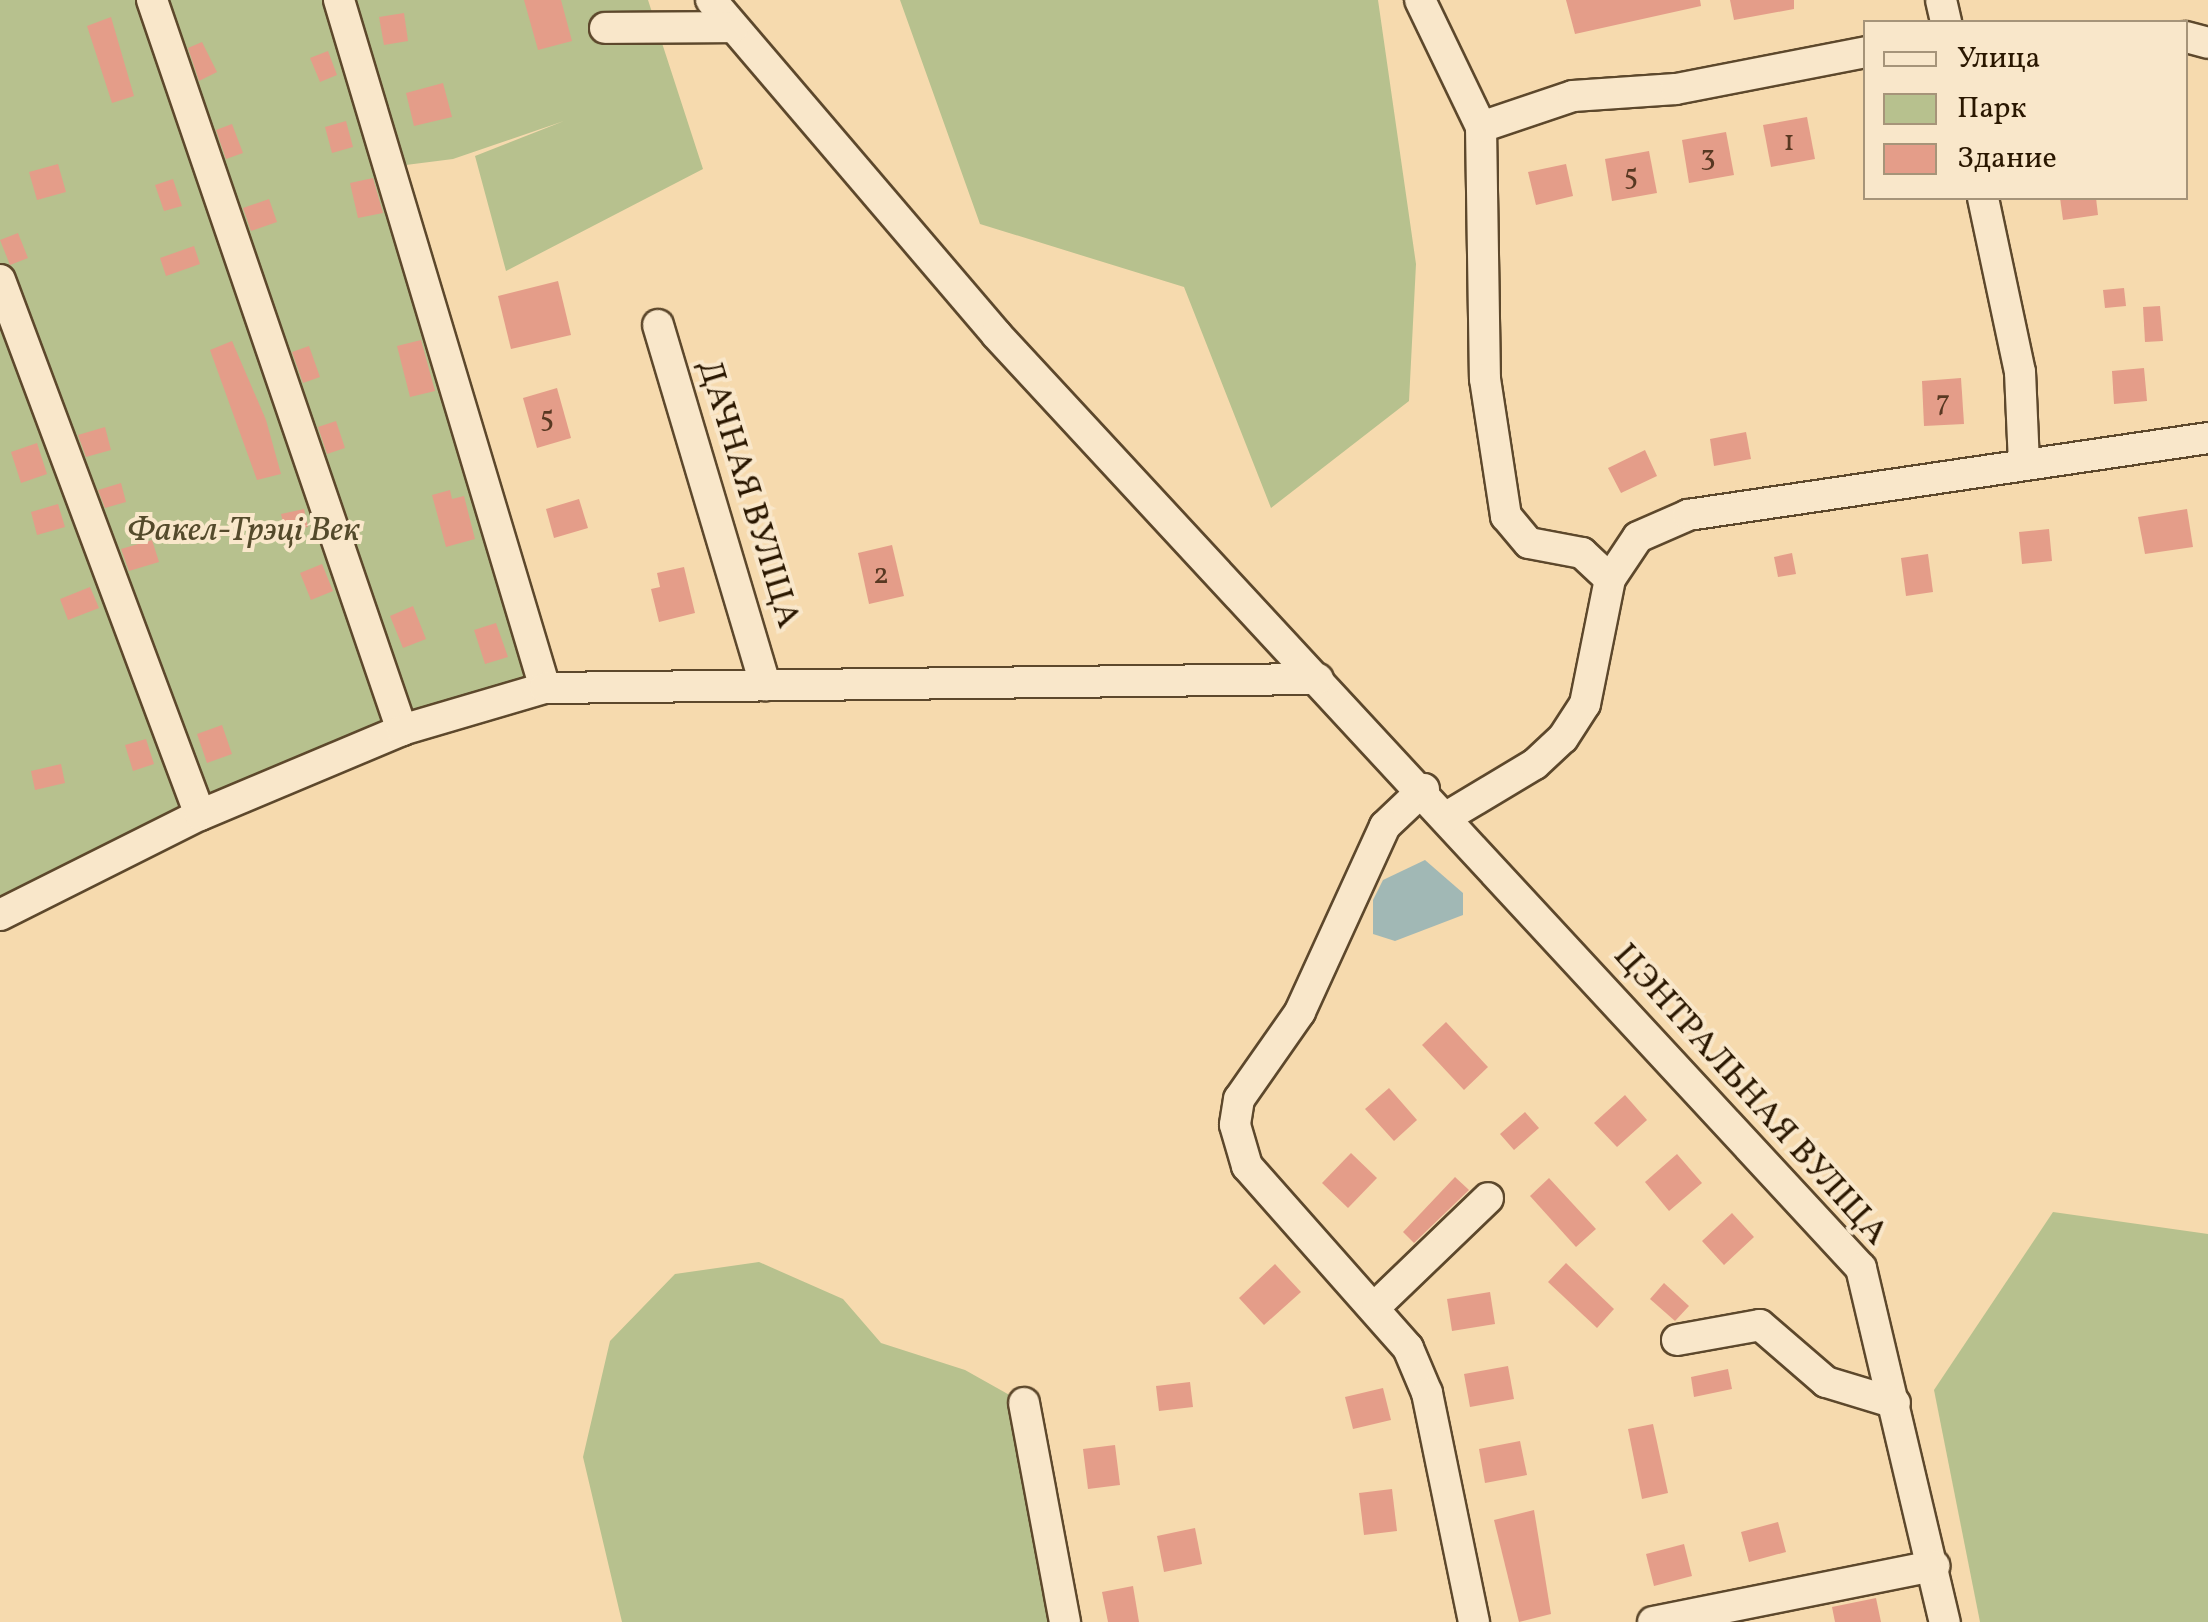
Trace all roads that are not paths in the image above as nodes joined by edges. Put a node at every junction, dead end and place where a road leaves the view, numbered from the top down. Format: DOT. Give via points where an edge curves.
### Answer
graph roads {
  1 [pos="152,0"];
  2 [pos="339,0"];
  3 [pos="710,0"];
  4 [pos="1420,0"];
  5 [pos="733,26"];
  6 [pos="605,28"];
  7 [pos="1863,53"];
  8 [pos="1481,126"];
  9 [pos="1983,200"];
  10 [pos="0,280"];
  11 [pos="658,325"];
  12 [pos="2208,438"];
  13 [pos="2024,464"];
  14 [pos="1610,579"];
  15 [pos="1318,679"];
  16 [pos="765,685"];
  17 [pos="545,688"];
  18 [pos="402,730"];
  19 [pos="1424,789"];
  20 [pos="200,815"];
  21 [pos="1448,816"];
  22 [pos="0,914"];
  23 [pos="1488,1198"];
  24 [pos="1376,1306"];
  25 [pos="1677,1340"];
  26 [pos="1024,1403"];
  27 [pos="1894,1403"];
  28 [pos="1934,1566"];
  29 [pos="1726,1614"];
  30 [pos="1065,1622"];
  31 [pos="1474,1622"];
  32 [pos="1654,1622"];
  33 [pos="1945,1622"];
  1 -- 18 [label="street"];
  2 -- 17 [label="street"];
  3 -- 5 [label="street, ЦЭНТРАЛЬНАЯ ВУЛІЦА"];
  4 -- 8 [label="street"];
  5 -- 6 [label="street"];
  5 -- 15 [label="street, ЦЭНТРАЛЬНАЯ ВУЛІЦА" via="996,334"];
  7 -- 8 [label="street" via="1676,89 1573,96"];
  8 -- 14 [label="street" via="1484,379 1506,516 1530,543 1582,553"];
  9 -- 13 [label="street" via="2020,372"];
  10 -- 20 [label="street"];
  11 -- 16 [label="street, ДАЧНАЯ ВУЛІЦА"];
  12 -- 13 [label="street"];
  13 -- 14 [label="street" via="1688,515 1638,537"];
  14 -- 21 [label="street" via="1585,704 1563,738 1535,764"];
  15 -- 16 [label="street"];
  15 -- 19 [label="street, ЦЭНТРАЛЬНАЯ ВУЛІЦА"];
  16 -- 17 [label="street"];
  17 -- 18 [label="street"];
  18 -- 20 [label="street"];
  19 -- 21 [label="street, ЦЭНТРАЛЬНАЯ ВУЛІЦА"];
  19 -- 24 [label="street" via="1385,826 1300,1012 1238,1099 1235,1125 1247,1166"];
  20 -- 22 [label="street"];
  21 -- 27 [label="street, ЦЭНТРАЛЬНАЯ ВУЛІЦА" via="1861,1268"];
  23 -- 24 [label="street"];
  24 -- 31 [label="street" via="1408,1348 1427,1393"];
  25 -- 27 [label="street" via="1760,1325 1826,1382"];
  26 -- 30 [label="street"];
  27 -- 28 [label="street, ЦЭНТРАЛЬНАЯ ВУЛІЦА"];
  28 -- 29 [label="street"];
  28 -- 33 [label="street, ЦЭНТРАЛЬНАЯ ВУЛІЦА"];
  29 -- 32 [label="street"];
}
